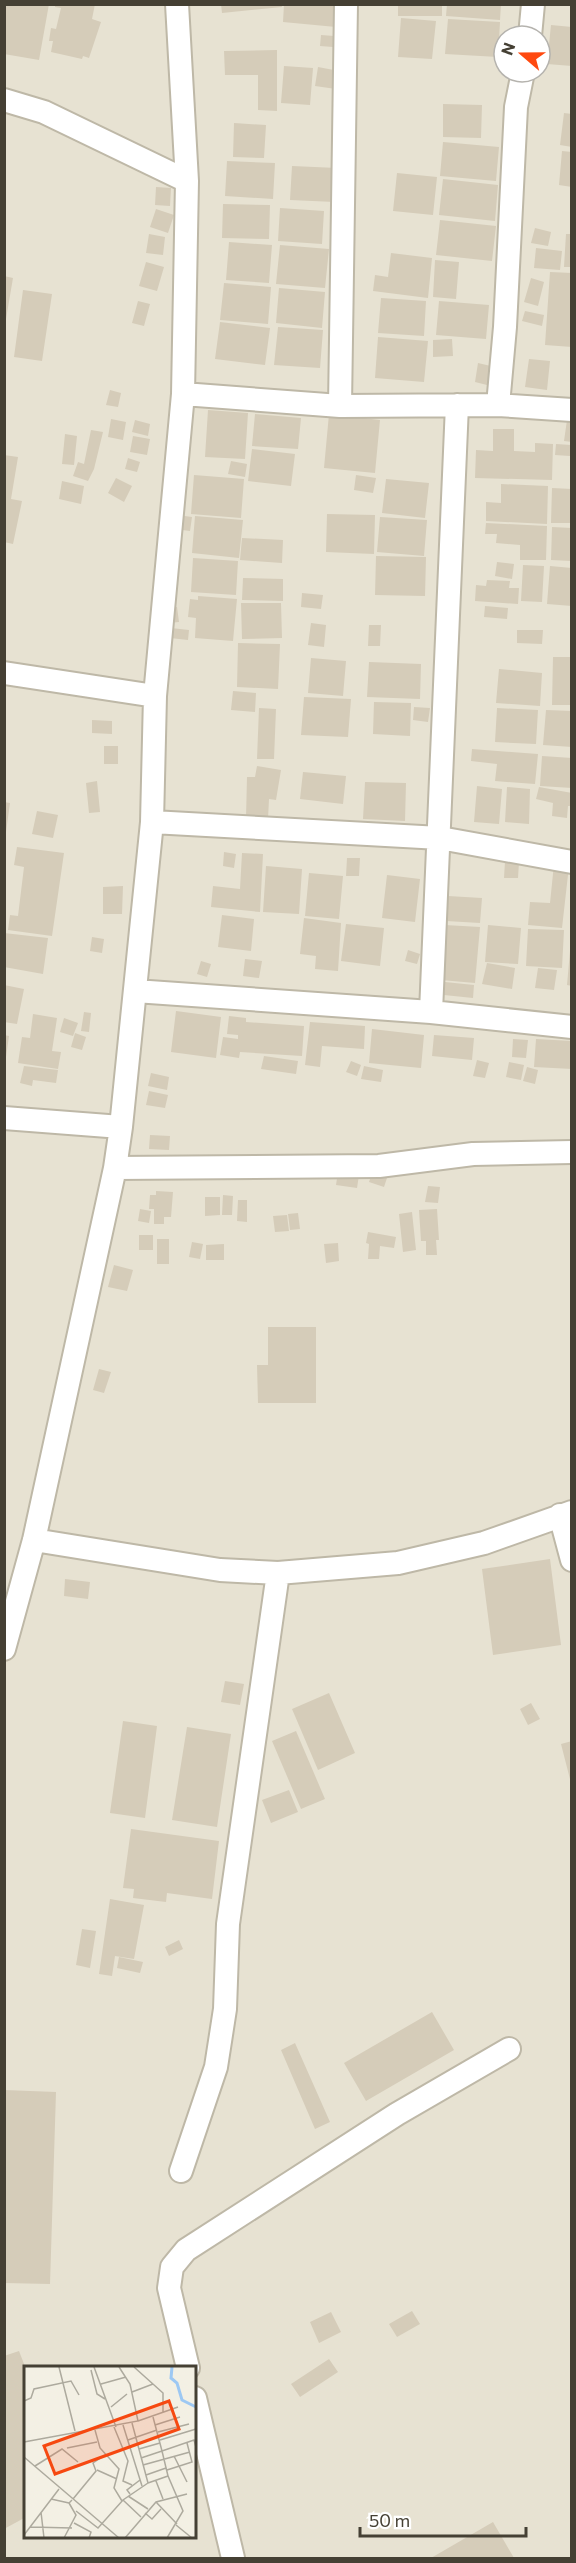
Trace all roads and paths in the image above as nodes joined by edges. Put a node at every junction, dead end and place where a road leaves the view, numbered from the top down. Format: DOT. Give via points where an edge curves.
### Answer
graph roads {
  1 [pos="177,4"];
  2 [pos="346,4"];
  3 [pos="533,4"];
  4 [pos="531,24"];
  5 [pos="521,84"];
  6 [pos="4,100"];
  7 [pos="187,182"];
  8 [pos="183,394"];
  9 [pos="457,405"];
  10 [pos="498,405"];
  11 [pos="340,406"];
  12 [pos="572,410"];
  13 [pos="4,673"];
  14 [pos="155,696"];
  15 [pos="152,822"];
  16 [pos="440,838"];
  17 [pos="572,862"];
  18 [pos="135,991"];
  19 [pos="431,1012"];
  20 [pos="572,1027"];
  21 [pos="4,1118"];
  22 [pos="121,1127"];
  23 [pos="572,1152"];
  24 [pos="115,1168"];
  25 [pos="566,1513"];
  26 [pos="34,1540"];
  27 [pos="572,1560"];
  28 [pos="278,1573"];
  29 [pos="4,1649"];
  30 [pos="509,2049"];
  31 [pos="182,2171"];
  32 [pos="188,2366"];
  33 [pos="196,2402"];
  34 [pos="233,2559"];
  1 -- 7 [label="street"];
  2 -- 11 [label="street"];
  3 -- 4 [label="street"];
  5 -- 10 [label="street"];
  6 -- 7 [label="street" via="44,112"];
  7 -- 8 [label="street"];
  8 -- 11 [label="street"];
  8 -- 14 [label="street"];
  9 -- 10 [label="street"];
  9 -- 11 [label="street"];
  9 -- 16 [label="street"];
  10 -- 12 [label="street"];
  13 -- 14 [label="street"];
  14 -- 15 [label="street"];
  15 -- 16 [label="street"];
  15 -- 18 [label="street"];
  16 -- 17 [label="street"];
  16 -- 19 [label="street"];
  18 -- 19 [label="street"];
  18 -- 22 [label="street"];
  19 -- 20 [label="street"];
  21 -- 22 [label="street"];
  22 -- 24 [label="street"];
  23 -- 24 [label="street" via="473,1154 379,1166"];
  24 -- 26 [label="street"];
  25 -- 27 [label="street"];
  25 -- 28 [label="street" via="484,1543 398,1563"];
  26 -- 28 [label="street" via="220,1570"];
  26 -- 29 [label="street"];
  28 -- 31 [label="street" via="228,1924 225,2009 216,2067"];
  30 -- 32 [label="street" via="397,2114 186,2250 172,2267 169,2288"];
  33 -- 34 [label="street"];
}
